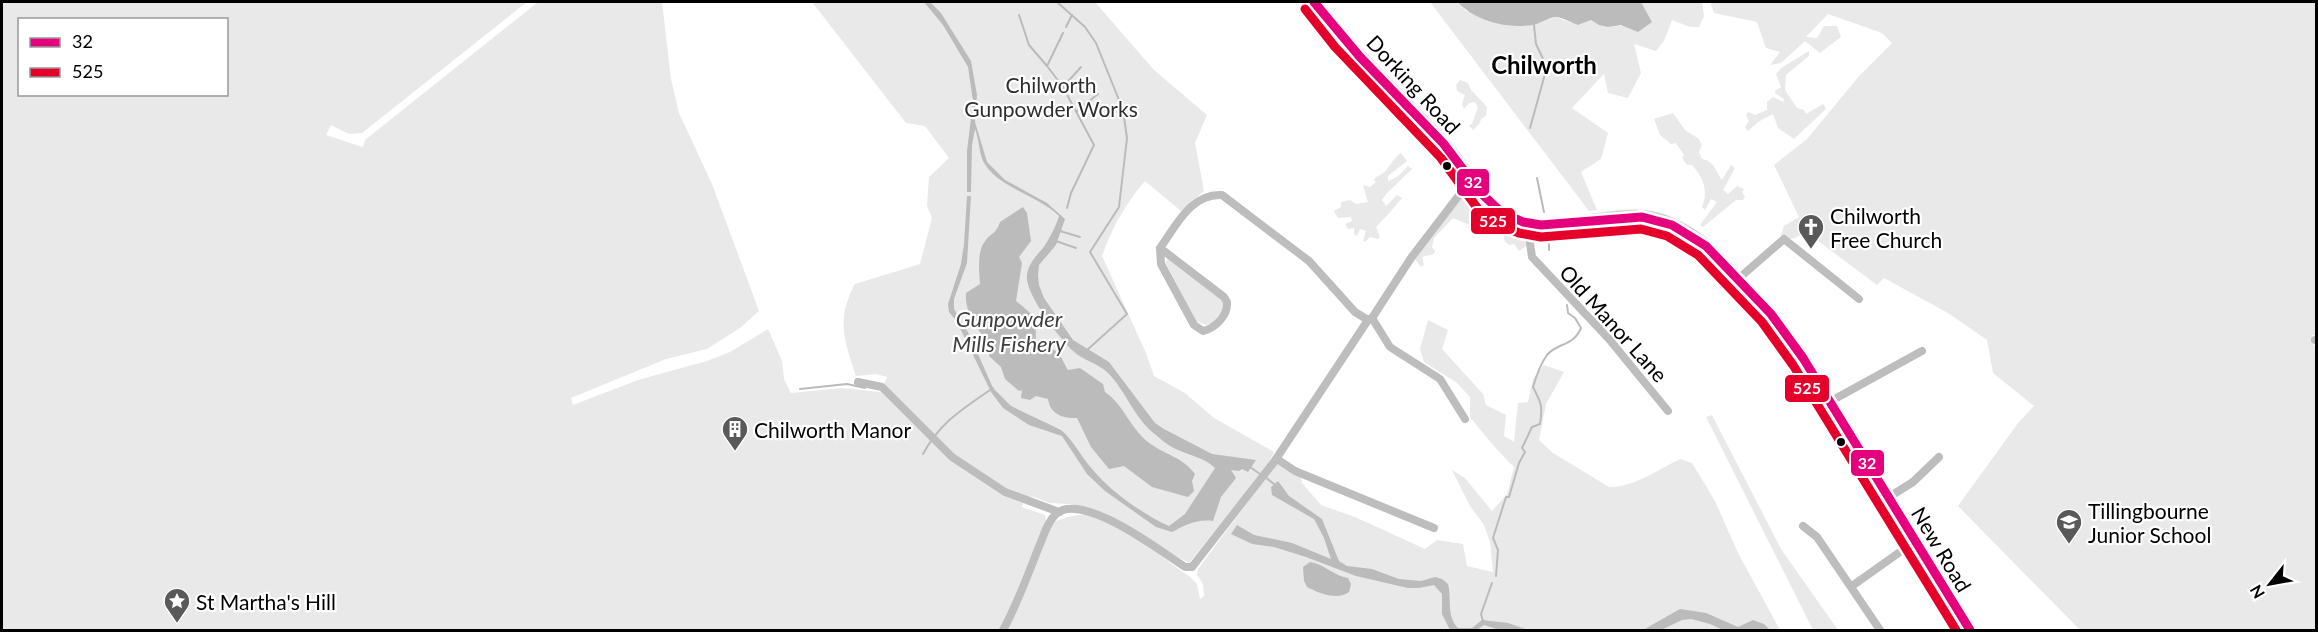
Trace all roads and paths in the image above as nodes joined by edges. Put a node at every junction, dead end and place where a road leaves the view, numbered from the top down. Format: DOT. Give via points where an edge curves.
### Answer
graph roads {
  1 [pos="1314,2"];
  2 [pos="1473,181"];
  3 [pos="1582,222"];
  4 [pos="1531,224"];
  5 [pos="1160,248"];
  6 [pos="1738,279"];
  7 [pos="1859,299"];
  8 [pos="1370,319"];
  9 [pos="1922,351"];
  10 [pos="858,382"];
  11 [pos="1831,401"];
  12 [pos="1668,411"];
  13 [pos="1465,419"];
  14 [pos="1939,457"];
  15 [pos="1276,459"];
  16 [pos="1888,497"];
  17 [pos="1059,512"];
  18 [pos="1803,526"];
  19 [pos="1434,528"];
  20 [pos="1914,542"];
  21 [pos="1852,586"];
  22 [pos="1003,630"];
  23 [pos="1880,630"];
  24 [pos="1970,630"];
  1 -- 2 [label="main road, Dorking Road"];
  2 -- 4 [label="main road, Dorking Road" via="1496,209"];
  2 -- 8 [label="street" via="1411,258"];
  3 -- 4 [label="main road, Dorking Road"];
  3 -- 6 [label="main road, New Road" via="1636,215 1667,222 1694,237"];
  4 -- 12 [label="street, Old Manor Lane" via="1532,256 1610,339"];
  5 -- 5 [label="street" via="1224,297 1226,312 1209,329 1203,331 1194,325 1161,264"];
  5 -- 8 [label="street" via="1196,202 1222,195 1309,261 1355,312"];
  6 -- 7 [label="street" via="1784,239"];
  6 -- 11 [label="main road, New Road" via="1771,314"];
  8 -- 13 [label="street" via="1390,347 1440,379"];
  8 -- 15 [label="street"];
  9 -- 11 [label="street"];
  10 -- 17 [label="street" via="882,387 952,457 1005,492"];
  11 -- 16 [label="main road, New Road"];
  14 -- 16 [label="street" via="1913,482"];
  15 -- 17 [label="street" via="1192,567 1185,567 1132,531 1093,513 1068,509"];
  15 -- 19 [label="street" via="1295,471"];
  16 -- 20 [label="main road, New Road"];
  17 -- 22 [label="street" via="1047,527"];
  18 -- 21 [label="street" via="1817,537"];
  20 -- 21 [label="street"];
  20 -- 24 [label="main road, New Road"];
  21 -- 23 [label="street"];
}
